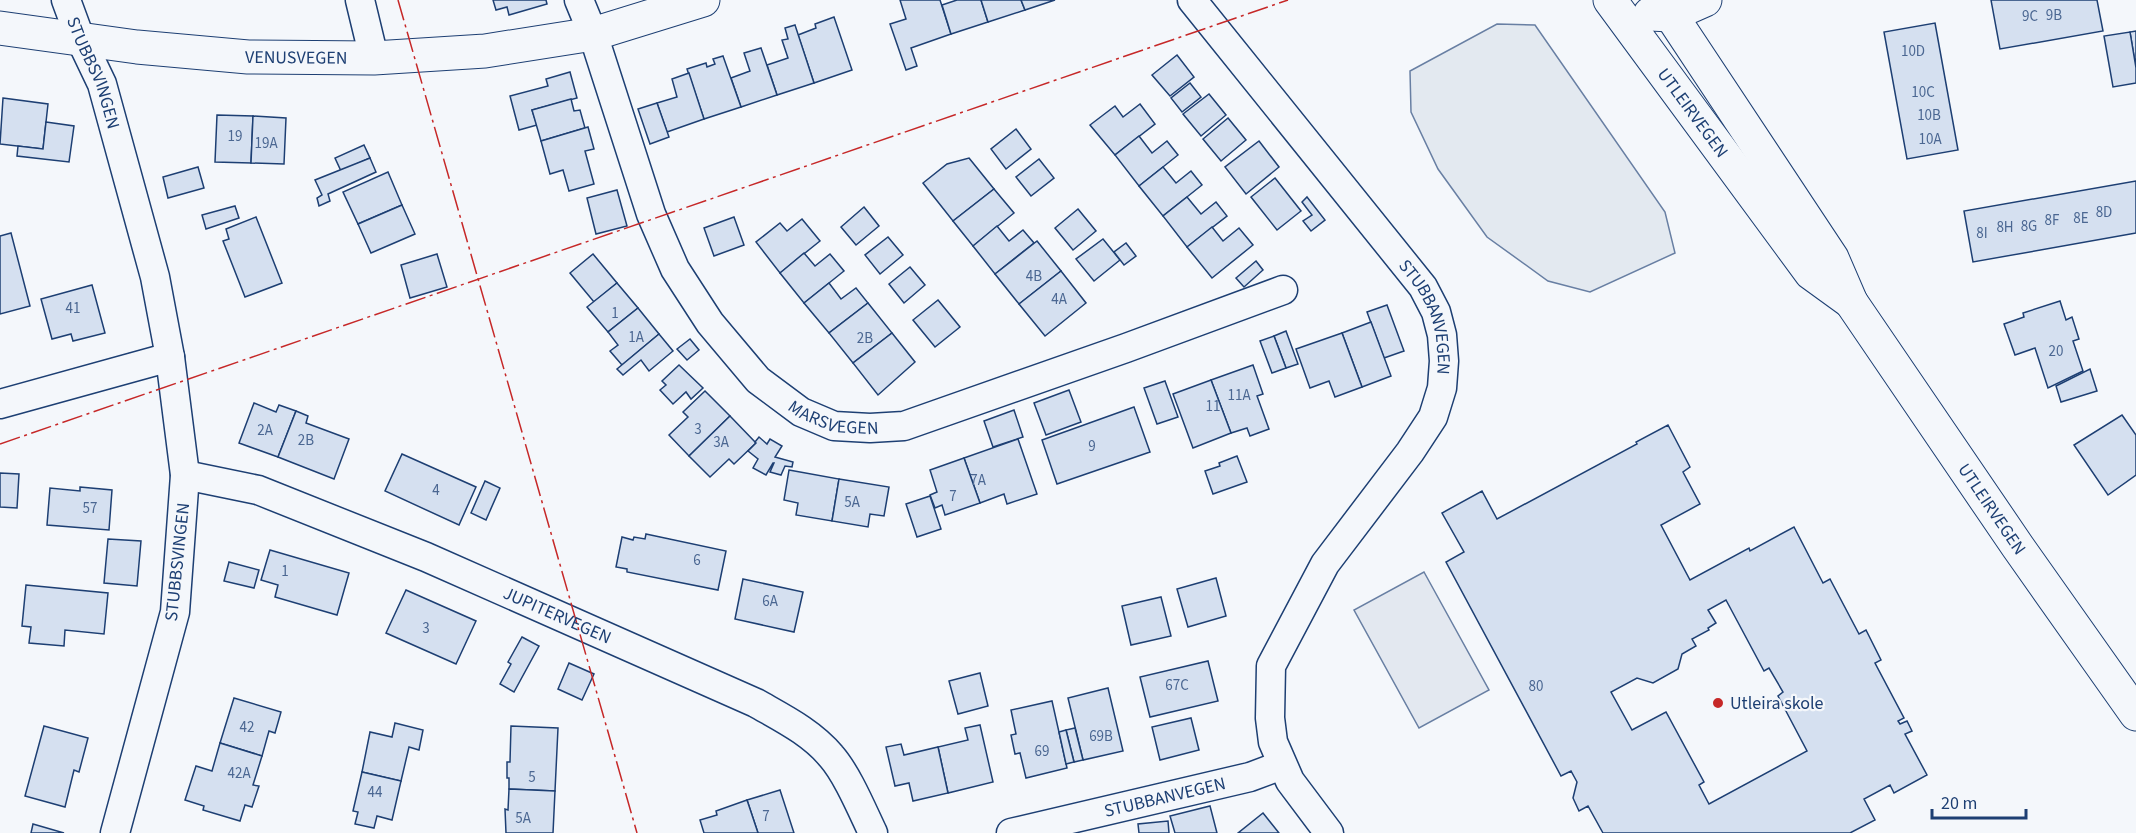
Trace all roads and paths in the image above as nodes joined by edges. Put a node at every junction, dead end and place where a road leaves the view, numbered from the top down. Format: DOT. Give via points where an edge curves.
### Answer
graph roads {
  1 [pos="66,0"];
  2 [pos="360,0"];
  3 [pos="579,0"];
  4 [pos="703,0"];
  5 [pos="1192,0"];
  6 [pos="1705,0"];
  7 [pos="1618,4"];
  8 [pos="1666,8"];
  9 [pos="0,28"];
  10 [pos="593,34"];
  11 [pos="80,38"];
  12 [pos="374,58"];
  13 [pos="1283,290"];
  14 [pos="1851,302"];
  15 [pos="170,357"];
  16 [pos="0,404"];
  17 [pos="185,475"];
  18 [pos="2136,714"];
  19 [pos="1282,765"];
  20 [pos="114,833"];
  21 [pos="873,833"];
  22 [pos="1011,833"];
  23 [pos="1329,833"];
  1 -- 11 [label="street, STUBBSVINGEN"];
  2 -- 12 [label="street"];
  3 -- 10 [label="street"];
  4 -- 10 [label="main road, VENUSVEGEN"];
  5 -- 19 [label="street, STUBBANVEGEN" via="1423,287 1436,312 1442,336 1443,379 1433,417 1325,564 1271,666 1270,718"];
  6 -- 8 [label="main road"];
  7 -- 8 [label="main road"];
  7 -- 14 [label="main road, UTLEIRVEGEN" via="1811,273"];
  8 -- 14 [label="main road, UTLEIRVEGEN" via="1832,258"];
  9 -- 11 [label="main road, VENUSVEGEN"];
  10 -- 12 [label="main road, VENUSVEGEN" via="485,51"];
  10 -- 13 [label="street, MARSVEGEN" via="651,214 675,269 710,323 758,380 801,412 834,426 904,426"];
  11 -- 12 [label="main road, VENUSVEGEN" via="137,48 248,57"];
  11 -- 15 [label="street, STUBBSVINGEN" via="102,84 155,277"];
  14 -- 18 [label="main road, UTLEIRVEGEN"];
  15 -- 16 [label="street"];
  15 -- 17 [label="street, STUBBSVINGEN"];
  17 -- 20 [label="street, STUBBSVINGEN" via="175,612"];
  17 -- 21 [label="street, JUPITERVEGEN" via="258,490 426,557 756,703 797,726 832,756"];
  19 -- 22 [label="street, STUBBANVEGEN" via="1250,777"];
  19 -- 23 [label="street, STUBBANVEGEN" via="1303,801"];
}
